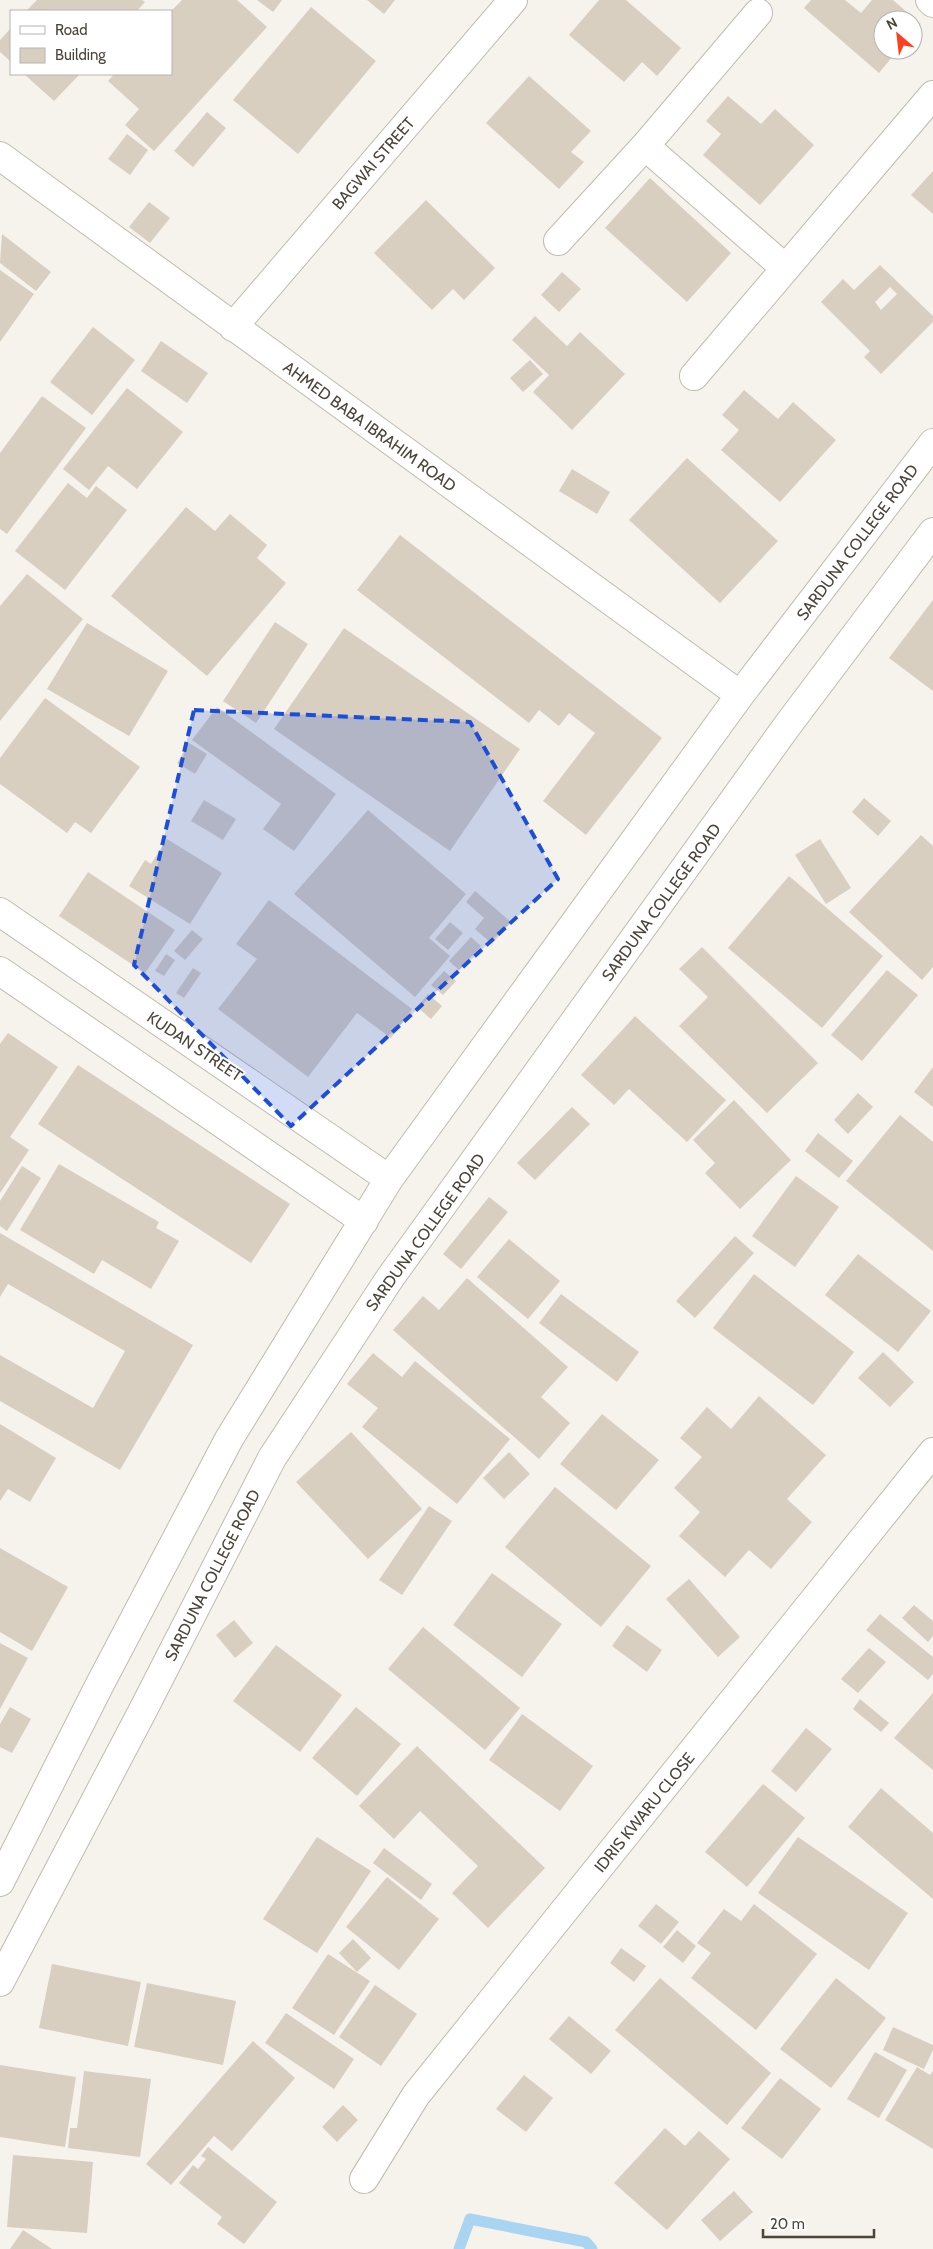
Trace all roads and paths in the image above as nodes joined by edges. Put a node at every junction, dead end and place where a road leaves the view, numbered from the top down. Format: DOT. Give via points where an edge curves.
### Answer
graph roads {
  1 [pos="514,0"];
  2 [pos="930,0"];
  3 [pos="933,3"];
  4 [pos="758,13"];
  5 [pos="933,95"];
  6 [pos="645,146"];
  7 [pos="0,156"];
  8 [pos="558,241"];
  9 [pos="786,268"];
  10 [pos="234,327"];
  11 [pos="694,376"];
  12 [pos="933,443"];
  13 [pos="933,532"];
  14 [pos="740,695"];
  15 [pos="0,912"];
  16 [pos="0,971"];
  17 [pos="389,1179"];
  18 [pos="364,1221"];
  19 [pos="933,1452"];
  20 [pos="0,1882"];
  21 [pos="0,1982"];
  22 [pos="364,2179"];
  1 -- 10 [label="street, BAGWAI STREET"];
  2 -- 3 [label="street"];
  4 -- 6 [label="street"];
  5 -- 9 [label="street"];
  6 -- 8 [label="street"];
  6 -- 9 [label="street"];
  7 -- 10 [label="street, AHMED BABA IBRAHIM ROAD"];
  9 -- 11 [label="street"];
  10 -- 14 [label="street, AHMED BABA IBRAHIM ROAD"];
  12 -- 14 [label="street, SARDUNA COLLEGE ROAD"];
  13 -- 21 [label="street, SARDUNA COLLEGE ROAD" via="787,726 390,1278 272,1458"];
  14 -- 17 [label="street, SARDUNA COLLEGE ROAD"];
  15 -- 17 [label="street, KUDAN STREET"];
  16 -- 18 [label="street"];
  17 -- 18 [label="street, SARDUNA COLLEGE ROAD"];
  18 -- 20 [label="street, SARDUNA COLLEGE ROAD" via="229,1439"];
  19 -- 22 [label="street, IDRIS KWARU CLOSE" via="416,2095"];
}
